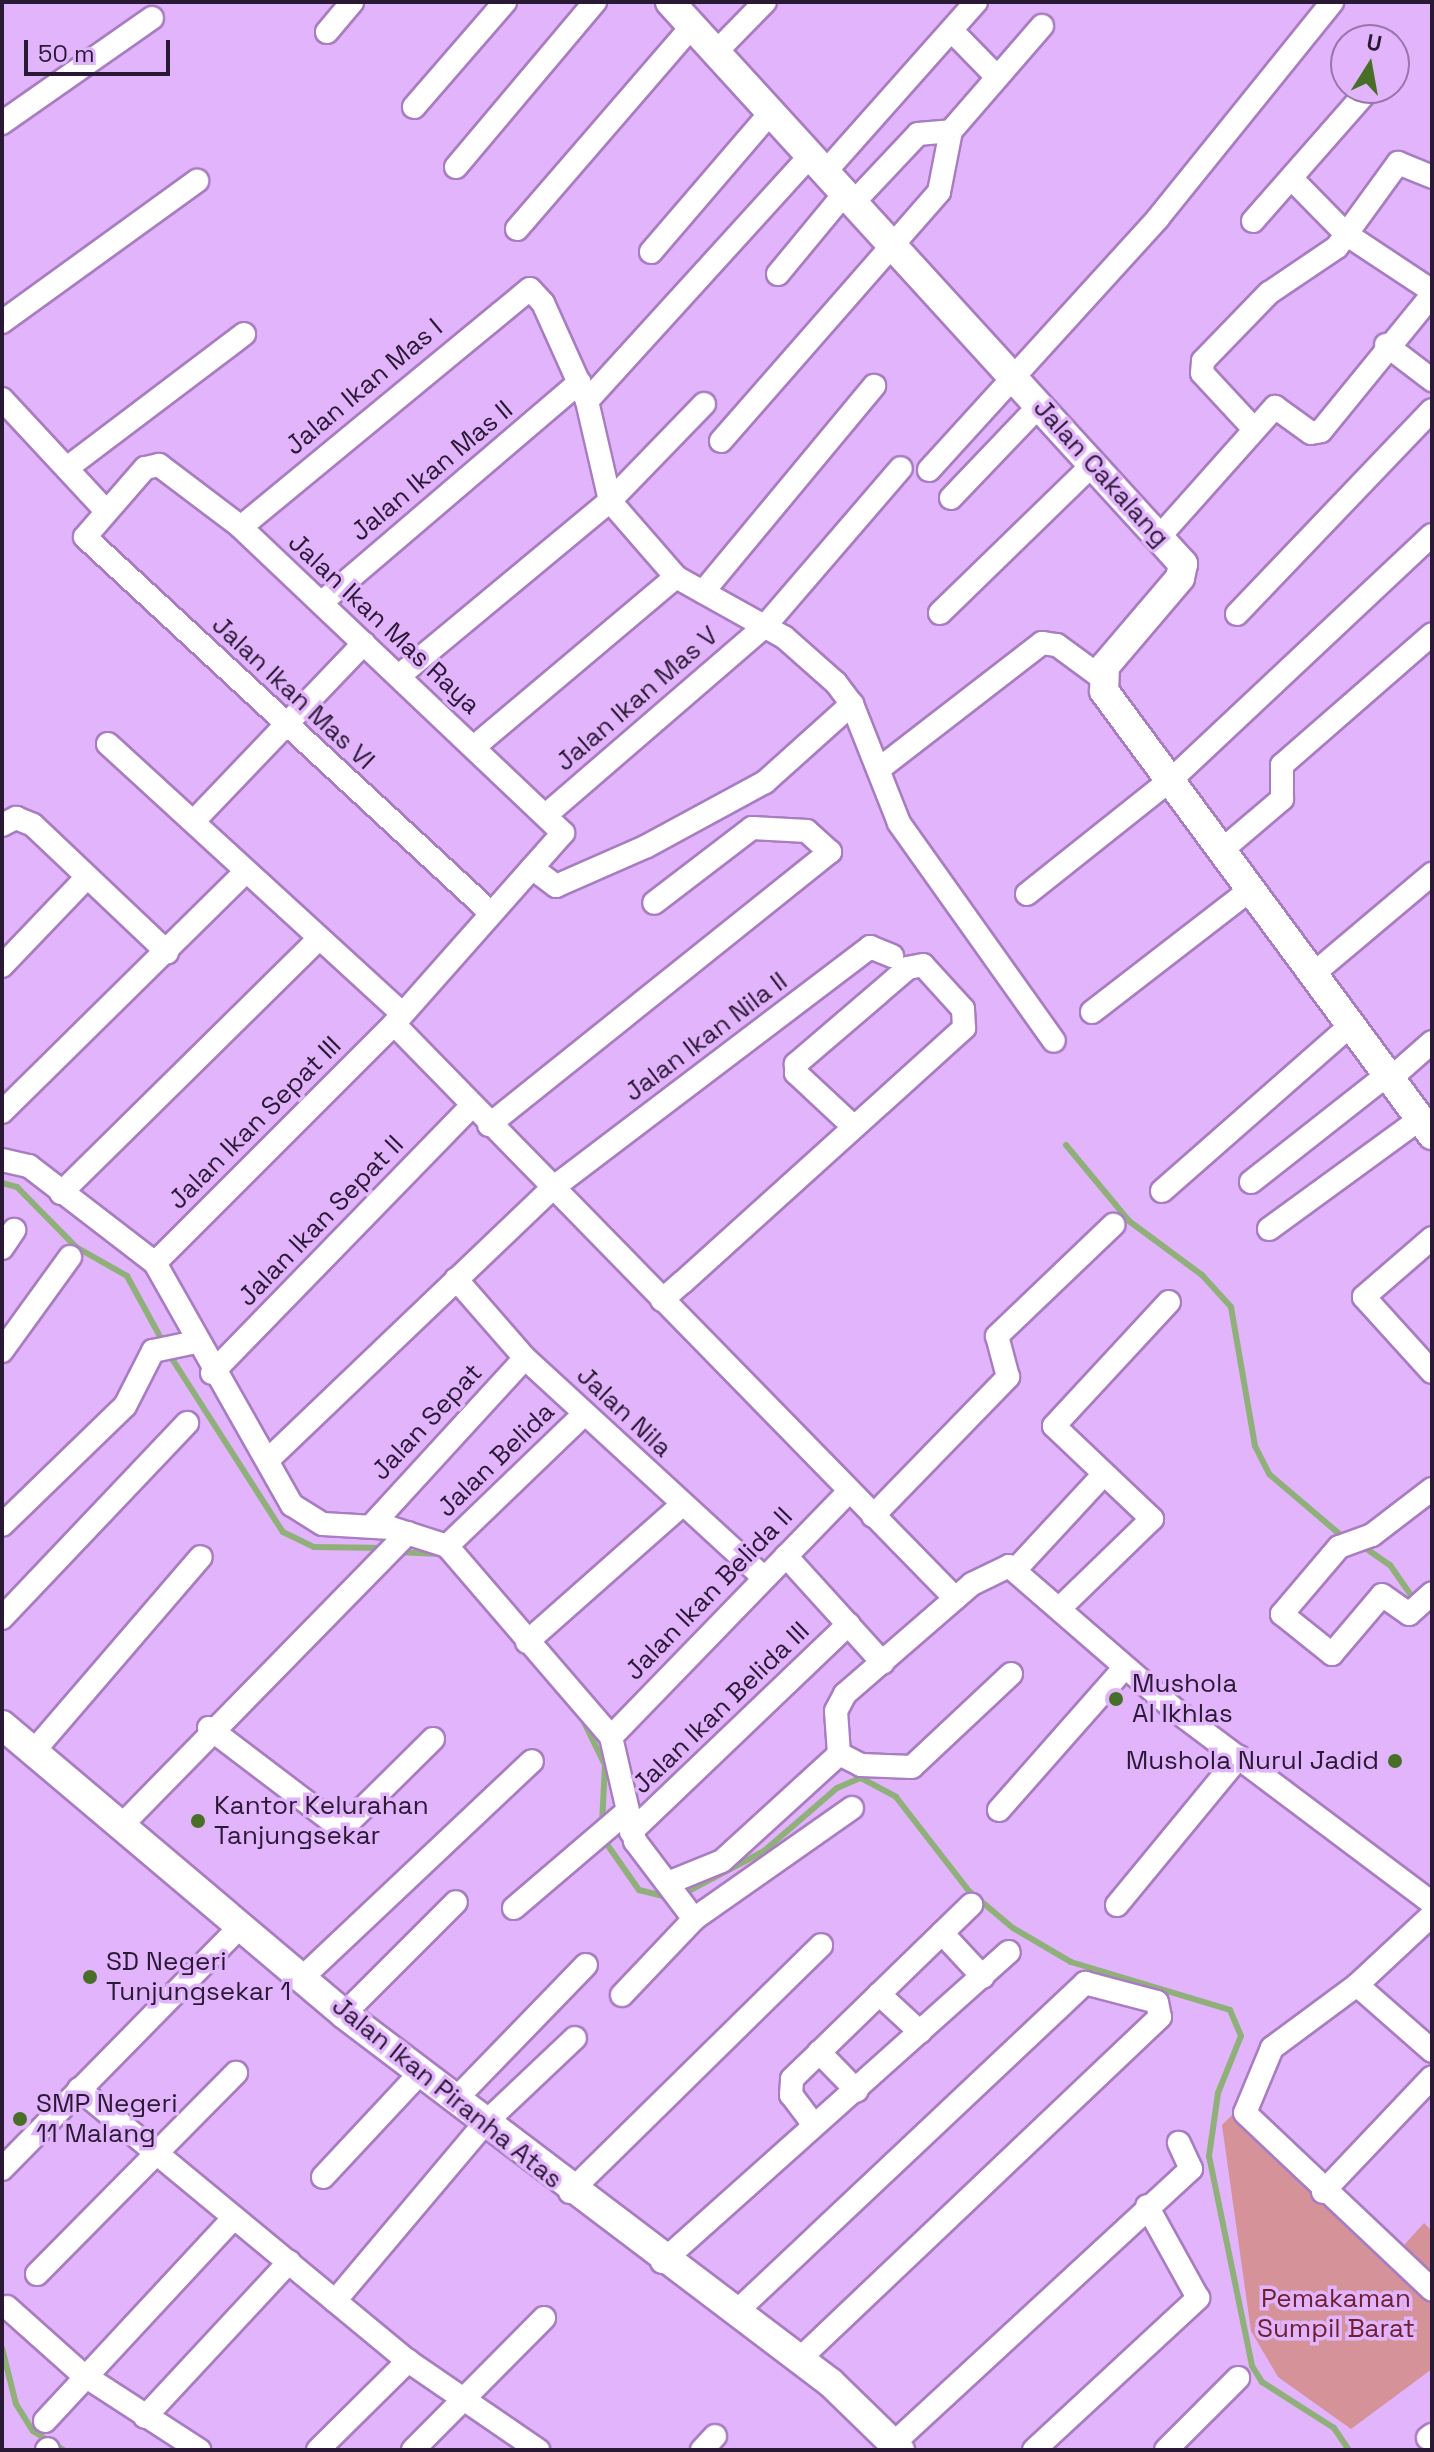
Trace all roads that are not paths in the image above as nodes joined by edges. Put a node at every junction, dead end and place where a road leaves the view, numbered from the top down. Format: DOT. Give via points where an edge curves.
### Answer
graph roads {
  1 [pos="352,2"];
  2 [pos="505,2"];
  3 [pos="595,2"];
  4 [pos="670,2"];
  5 [pos="765,2"];
  6 [pos="976,2"];
  7 [pos="1332,2"];
  8 [pos="152,18"];
  9 [pos="692,26"];
  10 [pos="1042,26"];
  11 [pos="327,32"];
  12 [pos="953,32"];
  13 [pos="715,53"];
  14 [pos="997,77"];
  15 [pos="1356,104"];
  16 [pos="414,107"];
  17 [pos="771,112"];
  18 [pos="2,123"];
  19 [pos="951,131"];
  20 [pos="818,163"];
  21 [pos="456,167"];
  22 [pos="1432,177"];
  23 [pos="1291,178"];
  24 [pos="197,181"];
  25 [pos="849,198"];
  26 [pos="1253,221"];
  27 [pos="517,229"];
  28 [pos="1346,234"];
  29 [pos="894,245"];
  30 [pos="651,252"];
  31 [pos="778,274"];
  32 [pos="1432,293"];
  33 [pos="2,322"];
  34 [pos="244,334"];
  35 [pos="1386,345"];
  36 [pos="1015,377"];
  37 [pos="1432,380"];
  38 [pos="874,386"];
  39 [pos="584,392"];
  40 [pos="2,399"];
  41 [pos="704,404"];
  42 [pos="1039,406"];
  43 [pos="1432,410"];
  44 [pos="1254,429"];
  45 [pos="721,441"];
  46 [pos="1094,463"];
  47 [pos="67,468"];
  48 [pos="901,468"];
  49 [pos="929,470"];
  50 [pos="951,498"];
  51 [pos="610,501"];
  52 [pos="105,510"];
  53 [pos="241,527"];
  54 [pos="1432,535"];
  55 [pos="1160,536"];
  56 [pos="676,577"];
  57 [pos="703,592"];
  58 [pos="321,603"];
  59 [pos="940,613"];
  60 [pos="1237,614"];
  61 [pos="765,626"];
  62 [pos="1432,634"];
  63 [pos="364,643"];
  64 [pos="399,676"];
  65 [pos="1102,678"];
  66 [pos="852,704"];
  67 [pos="287,727"];
  68 [pos="108,744"];
  69 [pos="474,747"];
  70 [pos="893,760"];
  71 [pos="1173,778"];
  72 [pos="546,815"];
  73 [pos="194,821"];
  74 [pos="2,825"];
  75 [pos="563,833"];
  76 [pos="1222,850"];
  77 [pos="532,868"];
  78 [pos="245,872"];
  79 [pos="1432,874"];
  80 [pos="87,877"];
  81 [pos="1250,890"];
  82 [pos="1027,894"];
  83 [pos="654,903"];
  84 [pos="490,912"];
  85 [pos="318,940"];
  86 [pos="167,952"];
  87 [pos="892,956"];
  88 [pos="2,966"];
  89 [pos="1312,975"];
  90 [pos="1092,1012"];
  91 [pos="398,1018"];
  92 [pos="1351,1025"];
  93 [pos="1054,1041"];
  94 [pos="1432,1042"];
  95 [pos="1388,1077"];
  96 [pos="470,1108"];
  97 [pos="2,1112"];
  98 [pos="489,1125"];
  99 [pos="854,1127"];
  100 [pos="1426,1127"];
  101 [pos="2,1160"];
  102 [pos="1251,1182"];
  103 [pos="554,1187"];
  104 [pos="1162,1191"];
  105 [pos="61,1193"];
  106 [pos="1113,1225"];
  107 [pos="1269,1229"];
  108 [pos="1432,1238"];
  109 [pos="70,1257"];
  110 [pos="155,1263"];
  111 [pos="456,1279"];
  112 [pos="662,1300"];
  113 [pos="1169,1302"];
  114 [pos="174,1345"];
  115 [pos="2,1351"];
  116 [pos="525,1358"];
  117 [pos="1432,1372"];
  118 [pos="212,1373"];
  119 [pos="584,1414"];
  120 [pos="187,1423"];
  121 [pos="270,1458"];
  122 [pos="1104,1474"];
  123 [pos="1432,1489"];
  124 [pos="849,1491"];
  125 [pos="682,1505"];
  126 [pos="873,1516"];
  127 [pos="2,1525"];
  128 [pos="372,1525"];
  129 [pos="406,1536"];
  130 [pos="447,1546"];
  131 [pos="786,1556"];
  132 [pos="201,1557"];
  133 [pos="1016,1569"];
  134 [pos="763,1577"];
  135 [pos="955,1598"];
  136 [pos="1425,1600"];
  137 [pos="1060,1608"];
  138 [pos="2,1618"];
  139 [pos="849,1624"];
  140 [pos="527,1642"];
  141 [pos="883,1663"];
  142 [pos="1124,1668"];
  143 [pos="1011,1674"];
  144 [pos="2,1725"];
  145 [pos="209,1728"];
  146 [pos="611,1737"];
  147 [pos="433,1739"];
  148 [pos="33,1752"];
  149 [pos="839,1754"];
  150 [pos="1239,1757"];
  151 [pos="532,1761"];
  152 [pos="852,1808"];
  153 [pos="999,1810"];
  154 [pos="624,1822"];
  155 [pos="121,1826"];
  156 [pos="670,1886"];
  157 [pos="456,1902"];
  158 [pos="1432,1903"];
  159 [pos="971,1905"];
  160 [pos="1117,1905"];
  161 [pos="514,1908"];
  162 [pos="689,1914"];
  163 [pos="1432,1915"];
  164 [pos="241,1926"];
  165 [pos="942,1933"];
  166 [pos="821,1945"];
  167 [pos="1009,1952"];
  168 [pos="586,1965"];
  169 [pos="304,1976"];
  170 [pos="983,1977"];
  171 [pos="1357,1985"];
  172 [pos="879,1994"];
  173 [pos="622,1995"];
  174 [pos="344,2014"];
  175 [pos="920,2032"];
  176 [pos="575,2038"];
  177 [pos="1432,2051"];
  178 [pos="819,2052"];
  179 [pos="236,2073"];
  180 [pos="420,2073"];
  181 [pos="1432,2077"];
  182 [pos="79,2089"];
  183 [pos="857,2091"];
  184 [pos="455,2100"];
  185 [pos="484,2124"];
  186 [pos="814,2125"];
  187 [pos="1179,2143"];
  188 [pos="153,2155"];
  189 [pos="2,2169"];
  190 [pos="323,2177"];
  191 [pos="570,2192"];
  192 [pos="1323,2192"];
  193 [pos="1147,2206"];
  194 [pos="233,2219"];
  195 [pos="289,2262"];
  196 [pos="662,2262"];
  197 [pos="37,2274"];
  198 [pos="1432,2290"];
  199 [pos="335,2301"];
  200 [pos="7,2307"];
  201 [pos="736,2312"];
  202 [pos="544,2318"];
  203 [pos="800,2359"];
  204 [pos="408,2361"];
  205 [pos="82,2374"];
  206 [pos="1238,2378"];
  207 [pos="465,2399"];
  208 [pos="145,2417"];
  209 [pos="45,2421"];
  210 [pos="525,2446"];
  211 [pos="897,2447"];
  212 [pos="199,2450"];
  213 [pos="318,2450"];
  214 [pos="413,2450"];
  215 [pos="1034,2450"];
  216 [pos="1166,2450"];
  1 -- 11 [label="street"];
  2 -- 16 [label="street"];
  3 -- 21 [label="street"];
  4 -- 9 [label="street, Jalan Cakalang"];
  5 -- 13 [label="street"];
  6 -- 12 [label="street, Jalan Ikan Mas II"];
  7 -- 36 [label="street" via="1158,218"];
  8 -- 18 [label="street"];
  9 -- 13 [label="street, Jalan Cakalang"];
  9 -- 27 [label="street"];
  10 -- 14 [label="street"];
  12 -- 14 [label="street"];
  12 -- 20 [label="street, Jalan Ikan Mas II"];
  13 -- 17 [label="street, Jalan Cakalang"];
  14 -- 19 [label="street"];
  15 -- 23 [label="street"];
  17 -- 20 [label="street, Jalan Cakalang"];
  17 -- 30 [label="street"];
  19 -- 25 [label="street" via="918,134"];
  19 -- 29 [label="street" via="942,187"];
  20 -- 25 [label="street, Jalan Cakalang"];
  20 -- 39 [label="street, Jalan Ikan Mas II"];
  22 -- 28 [label="street" via="1400,162"];
  23 -- 26 [label="street"];
  23 -- 28 [label="street"];
  24 -- 33 [label="street"];
  25 -- 29 [label="street, Jalan Cakalang"];
  25 -- 31 [label="street"];
  28 -- 32 [label="street"];
  28 -- 44 [label="street" via="1325,259 1269,293 1203,361 1202,373"];
  29 -- 36 [label="street, Jalan Cakalang"];
  29 -- 45 [label="street"];
  32 -- 35 [label="street"];
  34 -- 47 [label="street"];
  35 -- 37 [label="street"];
  35 -- 44 [label="street" via="1321,431 1311,433 1277,406"];
  36 -- 42 [label="street, Jalan Cakalang"];
  36 -- 49 [label="street"];
  38 -- 57 [label="street"];
  39 -- 51 [label="street"];
  39 -- 53 [label="street, Jalan Ikan Mas I" via="543,303 524,289"];
  39 -- 58 [label="street, Jalan Ikan Mas II"];
  40 -- 47 [label="street"];
  41 -- 51 [label="street"];
  42 -- 46 [label="street, Jalan Cakalang"];
  42 -- 50 [label="street"];
  43 -- 60 [label="street"];
  44 -- 55 [label="street"];
  46 -- 55 [label="street, Jalan Cakalang"];
  46 -- 59 [label="street"];
  47 -- 52 [label="street"];
  48 -- 61 [label="street, Jalan Ikan Mas V"];
  51 -- 56 [label="street"];
  51 -- 64 [label="street"];
  52 -- 53 [label="street, Jalan Ikan Mas Raya" via="145,468 159,465"];
  52 -- 67 [label="street, Jalan Ikan Mas VI" via="85,537"];
  53 -- 58 [label="street, Jalan Ikan Mas Raya"];
  54 -- 71 [label="street"];
  55 -- 65 [label="street, Jalan Cakalang" via="1183,564 1182,574"];
  56 -- 57 [label="street"];
  56 -- 69 [label="street"];
  57 -- 61 [label="street"];
  58 -- 63 [label="street, Jalan Ikan Mas Raya"];
  61 -- 66 [label="street" via="820,664"];
  61 -- 72 [label="street, Jalan Ikan Mas V"];
  62 -- 76 [label="street" via="1279,770 1284,796"];
  63 -- 64 [label="street, Jalan Ikan Mas Raya"];
  63 -- 67 [label="street"];
  64 -- 69 [label="street, Jalan Ikan Mas Raya"];
  65 -- 70 [label="street" via="1057,645 1042,643"];
  65 -- 71 [label="street" via="1104,692"];
  66 -- 70 [label="street"];
  66 -- 77 [label="street" via="765,782 647,846 556,886"];
  67 -- 73 [label="street"];
  67 -- 84 [label="street, Jalan Ikan Mas VI"];
  68 -- 73 [label="street"];
  69 -- 72 [label="street, Jalan Ikan Mas Raya"];
  70 -- 93 [label="street" via="899,823"];
  71 -- 76 [label="street"];
  71 -- 82 [label="street"];
  72 -- 75 [label="street, Jalan Ikan Mas Raya"];
  73 -- 78 [label="street"];
  74 -- 80 [label="street" via="16,818 33,825"];
  75 -- 77 [label="street, Jalan Ikan Sepat III"];
  76 -- 81 [label="street"];
  77 -- 84 [label="street, Jalan Ikan Sepat III"];
  78 -- 85 [label="street"];
  78 -- 86 [label="street"];
  79 -- 89 [label="street"];
  80 -- 86 [label="street"];
  80 -- 88 [label="street"];
  81 -- 89 [label="street"];
  81 -- 90 [label="street"];
  83 -- 98 [label="street" via="752,828 807,831 830,852"];
  84 -- 91 [label="street, Jalan Ikan Sepat III"];
  85 -- 91 [label="street"];
  85 -- 105 [label="street"];
  86 -- 97 [label="street"];
  87 -- 103 [label="street, Jalan Ikan Nila II" via="870,947"];
  89 -- 92 [label="street"];
  91 -- 96 [label="street"];
  91 -- 110 [label="street, Jalan Ikan Sepat III"];
  92 -- 95 [label="street"];
  92 -- 104 [label="street"];
  94 -- 95 [label="street"];
  95 -- 100 [label="street"];
  95 -- 102 [label="street"];
  96 -- 98 [label="street"];
  96 -- 118 [label="street, Jalan Ikan Sepat II"];
  98 -- 103 [label="street"];
  99 -- 99 [label="street" via="796,1073 796,1064 908,968 923,965 963,1009 965,1026"];
  99 -- 112 [label="street"];
  100 -- 107 [label="street"];
  101 -- 105 [label="street" via="29,1166"];
  103 -- 111 [label="street"];
  103 -- 112 [label="street"];
  105 -- 110 [label="street" via="102,1215"];
  106 -- 126 [label="street" via="997,1336 1008,1377"];
  108 -- 117 [label="street" via="1364,1297"];
  109 -- 115 [label="street"];
  110 -- 114 [label="street"];
  111 -- 116 [label="street, Jalan Nila"];
  111 -- 121 [label="street"];
  112 -- 124 [label="street"];
  113 -- 122 [label="street" via="1054,1424 1056,1434"];
  114 -- 118 [label="street"];
  114 -- 127 [label="street" via="114,1418"];
  116 -- 119 [label="street, Jalan Nila"];
  116 -- 128 [label="street, Jalan Sepat"];
  118 -- 121 [label="street"];
  119 -- 125 [label="street, Jalan Nila"];
  119 -- 130 [label="street, Jalan Belida"];
  120 -- 138 [label="street"];
  121 -- 128 [label="street" via="292,1505 334,1527"];
  122 -- 133 [label="street"];
  122 -- 137 [label="street" via="1152,1519"];
  123 -- 136 [label="street" via="1356,1542 1339,1547 1282,1615 1332,1654 1382,1595 1408,1614"];
  124 -- 126 [label="street"];
  124 -- 131 [label="street, Jalan Ikan Belida II"];
  125 -- 134 [label="street, Jalan Nila"];
  125 -- 140 [label="street"];
  126 -- 135 [label="street"];
  128 -- 129 [label="street"];
  129 -- 130 [label="street"];
  129 -- 145 [label="street"];
  130 -- 140 [label="street"];
  131 -- 134 [label="street, Jalan Ikan Belida II"];
  131 -- 139 [label="street"];
  132 -- 148 [label="street"];
  133 -- 135 [label="street" via="992,1569"];
  133 -- 137 [label="street"];
  134 -- 146 [label="street, Jalan Ikan Belida II"];
  135 -- 141 [label="street"];
  137 -- 142 [label="street"];
  139 -- 141 [label="street"];
  139 -- 154 [label="street, Jalan Ikan Belida III"];
  140 -- 146 [label="street"];
  141 -- 149 [label="street" via="836,1711"];
  142 -- 150 [label="street"];
  142 -- 153 [label="street"];
  143 -- 149 [label="street" via="912,1767 861,1765"];
  144 -- 148 [label="street, Jalan Ikan Piranha Atas"];
  145 -- 147 [label="street" via="342,1829"];
  145 -- 155 [label="street"];
  146 -- 154 [label="street"];
  148 -- 155 [label="street, Jalan Ikan Piranha Atas"];
  149 -- 156 [label="street" via="813,1786 722,1861"];
  150 -- 158 [label="street"];
  150 -- 160 [label="street"];
  151 -- 169 [label="street"];
  152 -- 162 [label="street"];
  154 -- 156 [label="street"];
  154 -- 161 [label="street, Jalan Ikan Belida III" via="595,1838"];
  155 -- 164 [label="street, Jalan Ikan Piranha Atas"];
  156 -- 162 [label="street"];
  157 -- 174 [label="street"];
  159 -- 165 [label="street"];
  162 -- 173 [label="street"];
  163 -- 171 [label="street"];
  164 -- 169 [label="street, Jalan Ikan Piranha Atas"];
  164 -- 182 [label="street"];
  165 -- 170 [label="street"];
  165 -- 172 [label="street"];
  166 -- 191 [label="street"];
  167 -- 170 [label="street"];
  168 -- 184 [label="street"];
  169 -- 174 [label="street, Jalan Ikan Piranha Atas"];
  170 -- 175 [label="street"];
  171 -- 177 [label="street"];
  171 -- 192 [label="street" via="1272,2048 1245,2113"];
  172 -- 175 [label="street"];
  172 -- 178 [label="street"];
  174 -- 180 [label="street, Jalan Ikan Piranha Atas"];
  175 -- 183 [label="street"];
  176 -- 185 [label="street"];
  178 -- 183 [label="street"];
  178 -- 186 [label="street" via="789,2084"];
  179 -- 188 [label="street"];
  180 -- 184 [label="street, Jalan Ikan Piranha Atas"];
  180 -- 190 [label="street"];
  181 -- 192 [label="street"];
  182 -- 188 [label="street"];
  182 -- 189 [label="street"];
  183 -- 186 [label="street"];
  184 -- 185 [label="street, Jalan Ikan Piranha Atas"];
  185 -- 191 [label="street, Jalan Ikan Piranha Atas"];
  185 -- 199 [label="street"];
  186 -- 196 [label="street"];
  187 -- 193 [label="street" via="1191,2169"];
  188 -- 194 [label="street"];
  188 -- 197 [label="street"];
  191 -- 196 [label="street, Jalan Ikan Piranha Atas"];
  192 -- 198 [label="street"];
  193 -- 211 [label="street" via="1066,2290"];
  193 -- 215 [label="street" via="1198,2298"];
  194 -- 195 [label="street"];
  194 -- 205 [label="street"];
  195 -- 199 [label="street"];
  195 -- 208 [label="street"];
  196 -- 201 [label="street, Jalan Ikan Piranha Atas"];
  199 -- 204 [label="street"];
  200 -- 205 [label="street"];
  201 -- 203 [label="street, Jalan Ikan Piranha Atas"];
  201 -- 203 [label="street" via="1085,1983 1157,2002 1160,2017 1138,2039"];
  202 -- 207 [label="street"];
  203 -- 211 [label="street, Jalan Ikan Piranha Atas"];
  204 -- 207 [label="street"];
  204 -- 213 [label="street"];
  205 -- 208 [label="street"];
  205 -- 209 [label="street"];
  206 -- 216 [label="street"];
  207 -- 210 [label="street"];
  207 -- 214 [label="street"];
  208 -- 212 [label="street"];
}
